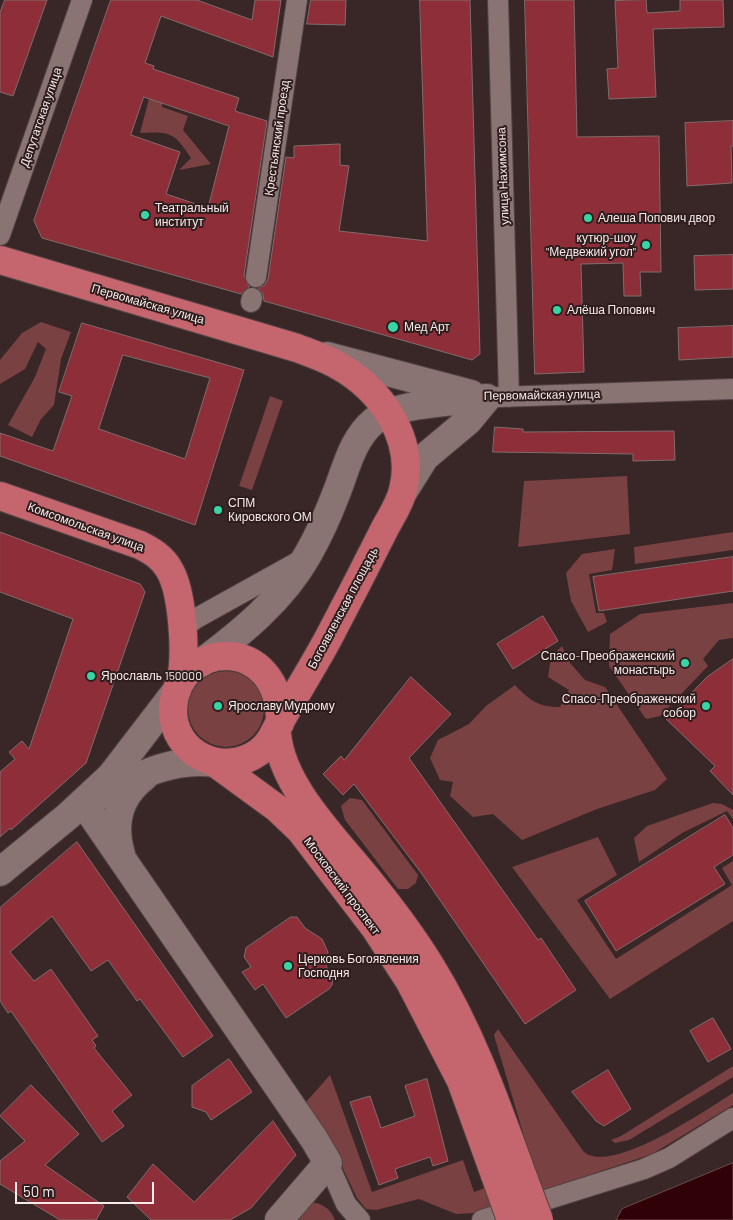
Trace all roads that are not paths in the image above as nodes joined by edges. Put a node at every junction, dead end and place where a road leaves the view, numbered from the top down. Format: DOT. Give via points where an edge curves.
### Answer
graph roads {
  1 [pos="82,0"];
  2 [pos="297,0"];
  3 [pos="498,0"];
  4 [pos="0,235"];
  5 [pos="0,260"];
  6 [pos="256,277"];
  7 [pos="297,348"];
  8 [pos="733,389"];
  9 [pos="498,397"];
  10 [pos="389,412"];
  11 [pos="403,492"];
  12 [pos="0,496"];
  13 [pos="307,557"];
  14 [pos="181,630"];
  15 [pos="201,663"];
  16 [pos="178,686"];
  17 [pos="278,728"];
  18 [pos="215,763"];
  19 [pos="163,766"];
  20 [pos="91,798"];
  21 [pos="129,869"];
  22 [pos="0,872"];
  23 [pos="733,1118"];
  24 [pos="328,1163"];
  25 [pos="507,1171"];
  26 [pos="279,1220"];
  27 [pos="360,1220"];
  28 [pos="482,1220"];
  29 [pos="511,1220"];
  30 [pos="539,1220"];
  1 -- 4 [label="street, Депутатская улица"];
  2 -- 6 [label="street, Крестьянский проезд"];
  3 -- 9 [label="street, улица Нахимсона" via="508,352 497,383"];
  5 -- 7 [label="main road, Первомайская улица"];
  7 -- 9 [label="street, Первомайская улица"];
  7 -- 10 [label="main road, Первомайская улица" via="353,376 372,390"];
  8 -- 9 [label="street, Первомайская улица"];
  9 -- 10 [label="street"];
  9 -- 11 [label="street, Богоявленская площадь" via="425,457"];
  10 -- 11 [label="main road, Богоявленская площадь" via="398,429 405,456"];
  10 -- 13 [label="street" via="374,420 361,433"];
  11 -- 17 [label="main road, Богоявленская площадь" via="360,579"];
  12 -- 14 [label="main road, Комсомольская улица" via="140,545 156,554 173,576"];
  13 -- 14 [label="street"];
  13 -- 15 [label="street" via="262,613"];
  14 -- 16 [label="main road, Комсомольская улица" via="183,668"];
  15 -- 16 [label="main road" via="186,674"];
  15 -- 17 [label="main road" via="216,657 234,656 257,665 274,686 278,698"];
  16 -- 18 [label="main road" via="173,710 177,730 191,750"];
  16 -- 20 [label="street"];
  17 -- 18 [label="main road, Богоявленская площадь" via="268,744 249,758"];
  17 -- 25 [label="main road, Московский проспект" via="281,756 304,799 383,898 430,966 459,1018 485,1072"];
  18 -- 19 [label="street" via="197,761"];
  18 -- 25 [label="main road, Московский проспект" via="278,809 300,830 375,928 410,982"];
  19 -- 20 [label="street"];
  19 -- 21 [label="street" via="133,785 119,811 117,841"];
  20 -- 21 [label="street" via="103,831"];
  20 -- 22 [label="street"];
  21 -- 24 [label="street"];
  23 -- 28 [label="street" via="669,1158 644,1169"];
  24 -- 26 [label="street"];
  24 -- 27 [label="street" via="346,1204"];
  25 -- 29 [label="main road, bridge"];
  25 -- 30 [label="main road, bridge"];
}
